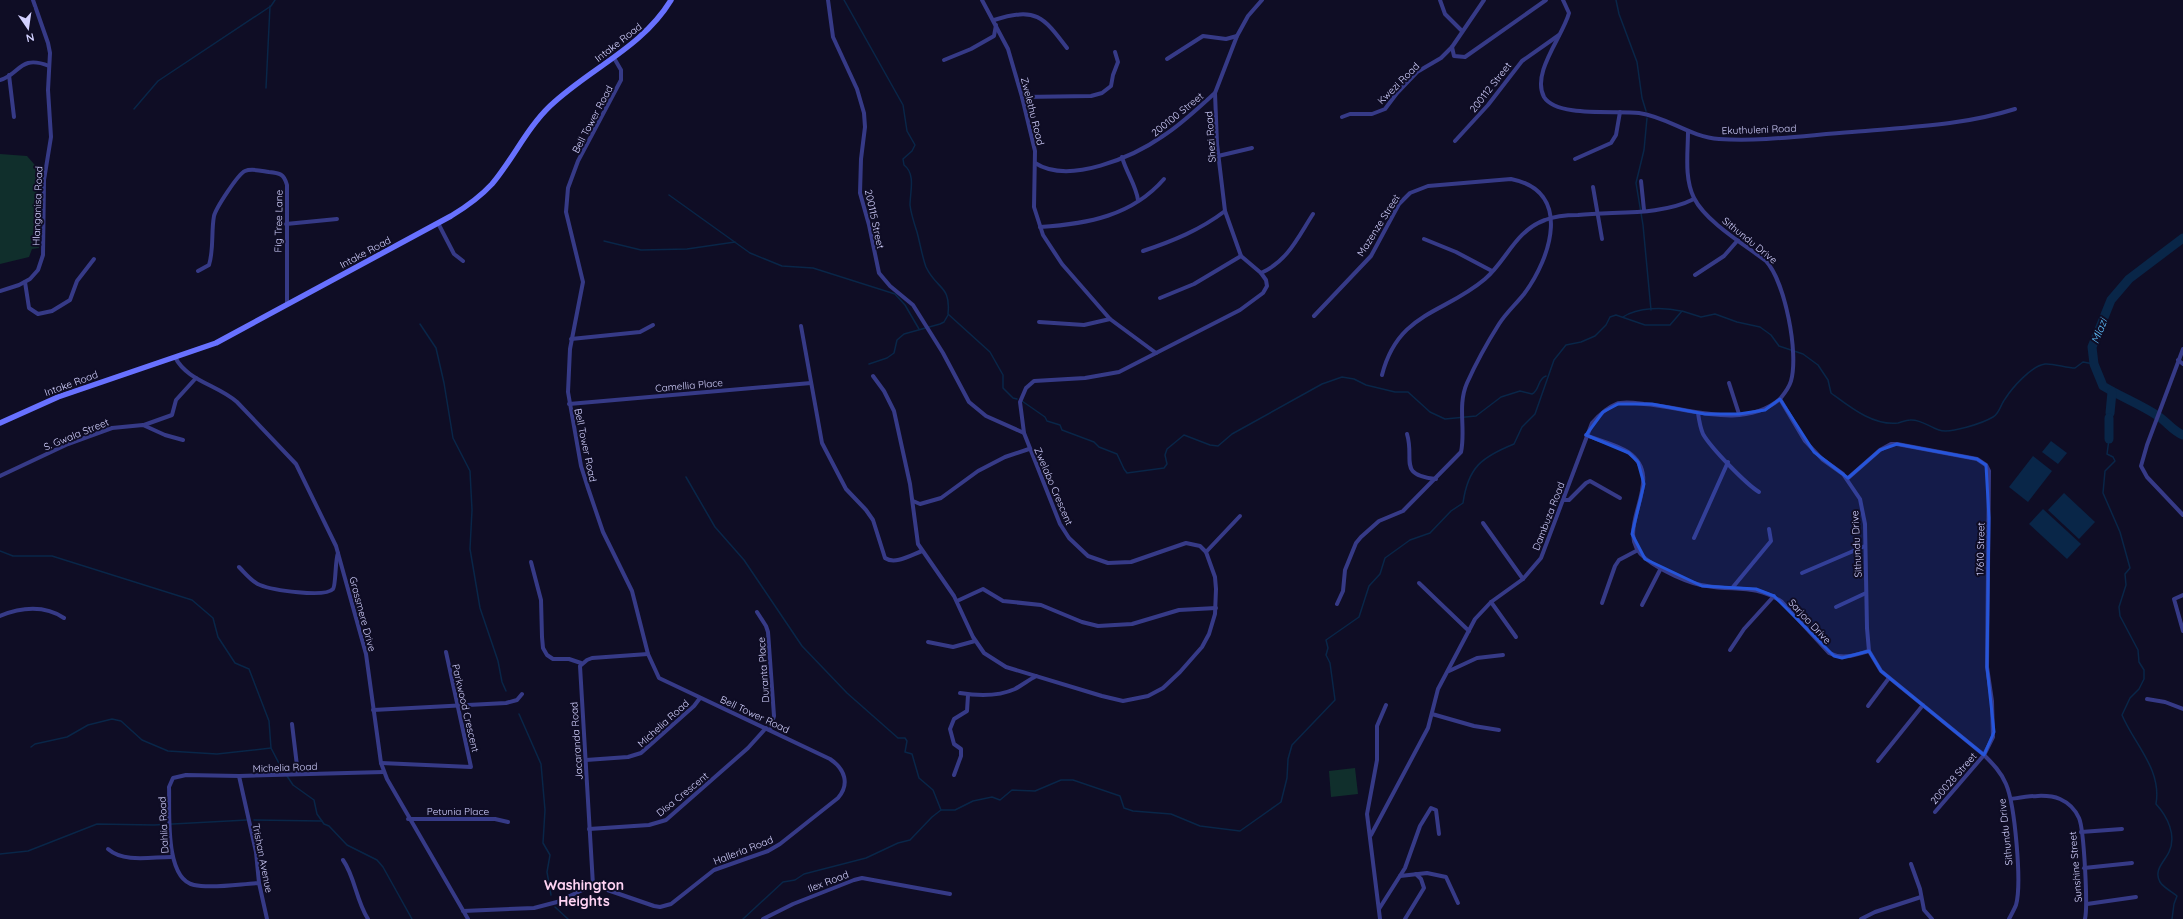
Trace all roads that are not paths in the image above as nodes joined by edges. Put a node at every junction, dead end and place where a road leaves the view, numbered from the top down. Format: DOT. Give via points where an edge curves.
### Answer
graph roads {
  1 [pos="33,0"];
  2 [pos="671,0"];
  3 [pos="828,0"];
  4 [pos="982,0"];
  5 [pos="1262,0"];
  6 [pos="1440,0"];
  7 [pos="1484,0"];
  8 [pos="1546,0"];
  9 [pos="1563,0"];
  10 [pos="995,21"];
  11 [pos="1462,31"];
  12 [pos="1562,34"];
  13 [pos="1237,36"];
  14 [pos="1452,47"];
  15 [pos="1067,48"];
  16 [pos="1115,52"];
  17 [pos="614,58"];
  18 [pos="1167,59"];
  19 [pos="944,60"];
  20 [pos="49,66"];
  21 [pos="9,75"];
  22 [pos="0,80"];
  23 [pos="1215,93"];
  24 [pos="1022,97"];
  25 [pos="2015,109"];
  26 [pos="1620,112"];
  27 [pos="14,117"];
  28 [pos="1342,117"];
  29 [pos="1688,131"];
  30 [pos="1455,141"];
  31 [pos="1252,148"];
  32 [pos="1218,156"];
  33 [pos="1122,157"];
  34 [pos="1575,159"];
  35 [pos="1035,163"];
  36 [pos="1164,179"];
  37 [pos="1641,181"];
  38 [pos="1593,187"];
  39 [pos="1694,199"];
  40 [pos="1138,200"];
  41 [pos="1644,210"];
  42 [pos="1225,211"];
  43 [pos="1597,213"];
  44 [pos="1314,214"];
  45 [pos="337,218"];
  46 [pos="1552,218"];
  47 [pos="438,223"];
  48 [pos="286,224"];
  49 [pos="1040,227"];
  50 [pos="1424,239"];
  51 [pos="1602,239"];
  52 [pos="1738,240"];
  53 [pos="1144,251"];
  54 [pos="1241,256"];
  55 [pos="94,259"];
  56 [pos="463,261"];
  57 [pos="198,271"];
  58 [pos="1492,271"];
  59 [pos="1261,273"];
  60 [pos="1696,275"];
  61 [pos="25,282"];
  62 [pos="0,290"];
  63 [pos="1160,298"];
  64 [pos="287,304"];
  65 [pos="1314,316"];
  66 [pos="1110,319"];
  67 [pos="1038,322"];
  68 [pos="653,325"];
  69 [pos="801,326"];
  70 [pos="571,339"];
  71 [pos="2183,349"];
  72 [pos="1156,353"];
  73 [pos="175,357"];
  74 [pos="2178,360"];
  75 [pos="2183,364"];
  76 [pos="1382,375"];
  77 [pos="873,376"];
  78 [pos="196,378"];
  79 [pos="810,383"];
  80 [pos="1729,383"];
  81 [pos="1780,399"];
  82 [pos="569,404"];
  83 [pos="1698,413"];
  84 [pos="1739,414"];
  85 [pos="0,423"];
  86 [pos="143,425"];
  87 [pos="1024,433"];
  88 [pos="1407,434"];
  89 [pos="1586,435"];
  90 [pos="183,440"];
  91 [pos="1029,449"];
  92 [pos="1728,462"];
  93 [pos="0,476"];
  94 [pos="1436,479"];
  95 [pos="1847,479"];
  96 [pos="1759,492"];
  97 [pos="1620,498"];
  98 [pos="1564,500"];
  99 [pos="913,501"];
  100 [pos="2183,514"];
  101 [pos="1240,516"];
  102 [pos="1484,523"];
  103 [pos="1769,529"];
  104 [pos="1694,538"];
  105 [pos="1865,546"];
  106 [pos="1638,550"];
  107 [pos="922,551"];
  108 [pos="338,552"];
  109 [pos="1206,552"];
  110 [pos="531,562"];
  111 [pos="239,568"];
  112 [pos="1661,568"];
  113 [pos="1802,573"];
  114 [pos="1523,579"];
  115 [pos="1419,583"];
  116 [pos="1733,587"];
  117 [pos="1866,593"];
  118 [pos="2183,595"];
  119 [pos="1774,596"];
  120 [pos="957,601"];
  121 [pos="1491,602"];
  122 [pos="1602,603"];
  123 [pos="1337,604"];
  124 [pos="1642,605"];
  125 [pos="1836,607"];
  126 [pos="1216,608"];
  127 [pos="757,612"];
  128 [pos="0,616"];
  129 [pos="64,618"];
  130 [pos="1469,631"];
  131 [pos="2183,631"];
  132 [pos="1516,637"];
  133 [pos="975,641"];
  134 [pos="928,642"];
  135 [pos="1730,650"];
  136 [pos="1869,651"];
  137 [pos="446,652"];
  138 [pos="648,654"];
  139 [pos="1503,655"];
  140 [pos="582,663"];
  141 [pos="1036,676"];
  142 [pos="1444,676"];
  143 [pos="1889,678"];
  144 [pos="960,693"];
  145 [pos="522,694"];
  146 [pos="968,695"];
  147 [pos="700,698"];
  148 [pos="2147,699"];
  149 [pos="1386,705"];
  150 [pos="1922,705"];
  151 [pos="458,706"];
  152 [pos="1868,706"];
  153 [pos="2183,709"];
  154 [pos="373,710"];
  155 [pos="1432,714"];
  156 [pos="292,724"];
  157 [pos="768,729"];
  158 [pos="1499,730"];
  159 [pos="1984,755"];
  160 [pos="586,760"];
  161 [pos="1878,760"];
  162 [pos="381,763"];
  163 [pos="384,772"];
  164 [pos="298,774"];
  165 [pos="844,774"];
  166 [pos="954,775"];
  167 [pos="186,776"];
  168 [pos="239,776"];
  169 [pos="2011,799"];
  170 [pos="1935,812"];
  171 [pos="408,818"];
  172 [pos="508,822"];
  173 [pos="589,829"];
  174 [pos="2122,829"];
  175 [pos="2081,832"];
  176 [pos="1438,834"];
  177 [pos="1371,836"];
  178 [pos="108,849"];
  179 [pos="171,857"];
  180 [pos="342,860"];
  181 [pos="2132,863"];
  182 [pos="1911,864"];
  183 [pos="2084,868"];
  184 [pos="1416,874"];
  185 [pos="1400,876"];
  186 [pos="259,883"];
  187 [pos="593,885"];
  188 [pos="950,894"];
  189 [pos="1921,897"];
  190 [pos="2136,897"];
  191 [pos="1458,903"];
  192 [pos="2087,904"];
  193 [pos="1379,909"];
  194 [pos="463,911"];
  195 [pos="267,919"];
  196 [pos="368,919"];
  197 [pos="468,919"];
  198 [pos="763,919"];
  199 [pos="1380,919"];
  200 [pos="1405,919"];
  201 [pos="1861,919"];
  202 [pos="1932,919"];
  203 [pos="2009,919"];
  204 [pos="2085,919"];
  1 -- 20 [label="street, Hlanganisa Road" via="48,43"];
  2 -- 17 [label="street, Intake Road" via="649,30"];
  3 -- 87 [label="street, 200115 Street" via="833,37 857,90 864,113 860,193 876,263 883,280 913,305 973,406 986,416"];
  4 -- 10 [label="street, Zwelethu Road"];
  5 -- 13 [label="street, Shezi Road" via="1248,16"];
  6 -- 11 [label="street" via="1445,14"];
  7 -- 11 [label="street, Kwezi Road"];
  8 -- 14 [label="street" via="1465,57 1454,56"];
  9 -- 12 [label="street, Ekuthuleni Road" via="1569,13"];
  10 -- 15 [label="street" via="1014,15 1036,15 1046,22"];
  10 -- 19 [label="street" via="994,36"];
  10 -- 24 [label="street, Zwelethu Road" via="1008,49"];
  11 -- 14 [label="street, Kwezi Road"];
  12 -- 26 [label="street, Ekuthuleni Road" via="1544,66 1544,96 1549,103 1558,108 1573,110"];
  12 -- 30 [label="street, 200112 Street" via="1522,60 1488,105"];
  13 -- 18 [label="street" via="1226,39 1203,36"];
  13 -- 23 [label="street, Shezi Road"];
  14 -- 28 [label="street, Kwezi Road" via="1441,58 1417,72 1385,109 1372,114 1350,114"];
  16 -- 24 [label="street" via="1118,62 1111,86 1102,93 1091,96"];
  17 -- 47 [label="street, Intake Road" via="549,106 492,183 471,203"];
  17 -- 70 [label="street, Bell Tower Road" via="621,70 621,80 578,161 567,195 566,212 583,282"];
  20 -- 21 [label="street" via="38,62 32,63 20,66"];
  20 -- 61 [label="street, Hlanganisa Road" via="51,137 44,180 43,255 38,270"];
  21 -- 22 [label="street"];
  21 -- 27 [label="street"];
  23 -- 32 [label="street, Shezi Road"];
  23 -- 33 [label="street, 200100 Street" via="1165,135 1144,148"];
  24 -- 35 [label="street, Zwelethu Road" via="1035,151"];
  25 -- 29 [label="street, Ekuthuleni Road" via="1963,123 1763,138 1719,139"];
  26 -- 29 [label="street, Ekuthuleni Road" via="1654,116"];
  26 -- 34 [label="street" via="1616,135 1611,143"];
  29 -- 39 [label="street, Sithundu Drive" via="1688,166"];
  31 -- 32 [label="street"];
  32 -- 42 [label="street, Shezi Road"];
  33 -- 35 [label="street, 200100 Street" via="1098,166 1058,171 1047,170"];
  33 -- 40 [label="street" via="1137,191"];
  35 -- 49 [label="street, Zwelethu Road" via="1034,207"];
  36 -- 40 [label="street"];
  37 -- 41 [label="street"];
  38 -- 43 [label="street"];
  39 -- 41 [label="street" via="1672,208"];
  39 -- 52 [label="street, Sithundu Drive" via="1709,217"];
  40 -- 49 [label="street" via="1107,217"];
  41 -- 43 [label="street"];
  42 -- 53 [label="street" via="1188,235"];
  42 -- 54 [label="street, Shezi Road"];
  43 -- 46 [label="street"];
  43 -- 51 [label="street"];
  44 -- 59 [label="street" via="1291,250 1277,264"];
  45 -- 48 [label="street"];
  46 -- 58 [label="street" via="1534,225 1520,235"];
  46 -- 65 [label="street, Mazenze Street" via="1542,195 1521,181 1491,180 1416,189 1403,198 1371,256"];
  46 -- 94 [label="street" via="1552,230 1536,274 1524,294 1499,323 1467,385 1461,411 1461,452"];
  47 -- 56 [label="street" via="454,254"];
  47 -- 64 [label="street, Intake Road"];
  48 -- 57 [label="street, Fig Tree Lane" via="287,185 284,177 278,173 245,171 218,208 214,217 209,265"];
  48 -- 64 [label="street, Fig Tree Lane"];
  49 -- 66 [label="street, Zwelethu Road" via="1051,250"];
  50 -- 58 [label="street"];
  52 -- 60 [label="street" via="1724,256"];
  52 -- 81 [label="street, Sithundu Drive" via="1766,261 1774,270 1780,285 1793,346 1794,363 1791,382"];
  54 -- 59 [label="street"];
  54 -- 63 [label="street" via="1194,284"];
  55 -- 61 [label="street" via="77,280 72,297 52,311 38,314 29,308"];
  58 -- 76 [label="street" via="1469,290 1416,320 1388,355"];
  59 -- 72 [label="street, Zwelabo Crescent" via="1267,286 1252,302"];
  61 -- 62 [label="street, Hlanganisa Road"];
  64 -- 73 [label="street, Intake Road" via="216,343"];
  66 -- 67 [label="street" via="1084,325"];
  66 -- 72 [label="street, Zwelethu Road"];
  68 -- 70 [label="street" via="640,332"];
  69 -- 79 [label="street"];
  70 -- 82 [label="street, Bell Tower Road"];
  71 -- 74 [label="street"];
  72 -- 87 [label="street, Zwelabo Crescent" via="1112,374 1040,380 1030,384 1022,394 1020,402"];
  73 -- 78 [label="street, Grassmere Drive" via="182,368"];
  73 -- 85 [label="street, Intake Road" via="58,397"];
  74 -- 75 [label="street"];
  74 -- 100 [label="street" via="2141,466 2146,477"];
  77 -- 99 [label="street" via="894,411"];
  78 -- 86 [label="street, S. Gwala Street" via="176,400 172,415"];
  78 -- 108 [label="street, Grassmere Drive" via="228,394 292,457"];
  79 -- 82 [label="street, Camellia Place"];
  79 -- 107 [label="street" via="825,452 846,489 873,520 885,558 890,561 896,560"];
  80 -- 84 [label="street"];
  81 -- 84 [label="street, Dambuza Road" via="1765,410"];
  81 -- 95 [label="street, Sithundu Drive" via="1814,452"];
  82 -- 138 [label="street, Bell Tower Road" via="581,466 603,532 632,591"];
  83 -- 84 [label="street, Dambuza Road"];
  83 -- 89 [label="street, Dambuza Road" via="1652,404 1618,404 1603,412 1592,423"];
  83 -- 92 [label="street" via="1704,436"];
  86 -- 90 [label="street"];
  86 -- 93 [label="street, S. Gwala Street" via="104,430"];
  87 -- 91 [label="street, Zwelabo Crescent"];
  88 -- 94 [label="street" via="1412,471 1420,477"];
  89 -- 98 [label="street, Dambuza Road"];
  89 -- 106 [label="street" via="1629,453 1638,462 1644,484 1632,525 1632,534"];
  91 -- 99 [label="street" via="1005,457 978,471 941,498 920,504"];
  91 -- 109 [label="street, Zwelabo Crescent" via="1060,524 1069,538 1088,556 1108,563 1131,562 1186,543 1200,546"];
  92 -- 96 [label="street"];
  92 -- 104 [label="street"];
  94 -- 123 [label="street" via="1403,510 1379,521 1356,543 1345,570 1343,591"];
  95 -- 105 [label="street, Sithundu Drive" via="1860,499 1865,524"];
  95 -- 159 [label="street, 17610 Street" via="1880,450 1891,444 1981,461 1989,471 1987,654 1994,732 1992,743"];
  97 -- 98 [label="street" via="1590,481 1569,500"];
  98 -- 114 [label="street, Dambuza Road" via="1541,558"];
  99 -- 107 [label="street" via="916,536"];
  101 -- 109 [label="street"];
  102 -- 114 [label="street"];
  103 -- 116 [label="street" via="1771,541"];
  105 -- 113 [label="street"];
  105 -- 117 [label="street, Sithundu Drive"];
  106 -- 112 [label="street, Sarjoo Drive" via="1645,559"];
  106 -- 122 [label="street" via="1619,560"];
  107 -- 120 [label="street"];
  108 -- 111 [label="street" via="334,568 336,584 333,589 326,592 286,591 266,587 253,581"];
  108 -- 154 [label="street, Grassmere Drive" via="366,654"];
  109 -- 126 [label="street" via="1215,577"];
  110 -- 140 [label="street" via="541,600 543,648 553,659 569,659"];
  112 -- 116 [label="street, Sarjoo Drive" via="1702,586"];
  112 -- 124 [label="street"];
  114 -- 121 [label="street, Dambuza Road"];
  115 -- 130 [label="street"];
  116 -- 119 [label="street, Sarjoo Drive" via="1756,589"];
  117 -- 125 [label="street"];
  117 -- 136 [label="street, Sithundu Drive"];
  118 -- 131 [label="street" via="2174,599"];
  119 -- 135 [label="street" via="1744,629"];
  119 -- 136 [label="street, Sarjoo Drive" via="1829,653 1842,658"];
  120 -- 126 [label="street" via="983,589 1003,601 1038,604 1098,626 1132,624 1179,610"];
  120 -- 133 [label="street"];
  121 -- 130 [label="street, Dambuza Road" via="1482,610"];
  121 -- 132 [label="street"];
  126 -- 141 [label="street" via="1209,634 1202,647 1163,688 1148,696 1123,701"];
  127 -- 157 [label="street, Duranta Place" via="768,632 774,716"];
  128 -- 129 [label="street" via="32,608 47,609"];
  130 -- 142 [label="street, Dambuza Road"];
  133 -- 134 [label="street" via="953,647"];
  133 -- 141 [label="street" via="984,653 1000,664"];
  136 -- 143 [label="street, Sithundu Drive" via="1881,671"];
  137 -- 151 [label="street, Parkwood Crescent"];
  138 -- 140 [label="street" via="592,658"];
  138 -- 147 [label="street, Bell Tower Road" via="659,678"];
  139 -- 142 [label="street" via="1477,658 1451,669"];
  140 -- 160 [label="street, Jacaranda Road" via="579,670"];
  141 -- 146 [label="street" via="1009,691 982,696"];
  142 -- 155 [label="street, Dambuza Road"];
  143 -- 150 [label="street, Sithundu Drive"];
  143 -- 152 [label="street"];
  144 -- 146 [label="street"];
  145 -- 151 [label="street" via="517,700 506,703"];
  146 -- 166 [label="street" via="967,711 953,721 950,729 954,743 961,750"];
  147 -- 157 [label="street, Bell Tower Road"];
  147 -- 160 [label="street, Michelia Road" via="641,753 628,757"];
  148 -- 153 [label="street" via="2166,702"];
  149 -- 177 [label="street" via="1378,726 1376,767 1367,814"];
  150 -- 159 [label="street, Sithundu Drive"];
  150 -- 161 [label="street"];
  151 -- 154 [label="street"];
  151 -- 162 [label="street, Parkwood Crescent" via="471,767"];
  154 -- 162 [label="street, Grassmere Drive"];
  155 -- 158 [label="street"];
  155 -- 177 [label="street, Dambuza Road"];
  156 -- 164 [label="street"];
  157 -- 165 [label="street, Bell Tower Road" via="830,759"];
  157 -- 173 [label="street, Disa Crescent" via="666,820 649,825"];
  159 -- 169 [label="street, Sithundu Drive" via="1996,767"];
  159 -- 170 [label="street, 200028 Street"];
  160 -- 173 [label="street, Jacaranda Road"];
  162 -- 163 [label="street, Grassmere Drive"];
  163 -- 164 [label="street, Michelia Road"];
  163 -- 171 [label="street, Grassmere Drive"];
  164 -- 168 [label="street, Michelia Road"];
  165 -- 187 [label="street, Halleria Road" via="842,793 793,835 768,851 708,873 671,904 654,906"];
  167 -- 168 [label="street, Michelia Road"];
  167 -- 179 [label="street, Dahlia Road" via="173,778 170,783"];
  168 -- 186 [label="street, Trishan Avenue" via="256,852"];
  169 -- 175 [label="street, Sunshine Street" via="2052,796 2060,798 2074,810 2080,820"];
  169 -- 203 [label="street, Sithundu Drive" via="2018,886 2016,906"];
  171 -- 172 [label="street, Petunia Place" via="490,819"];
  171 -- 194 [label="street, Grassmere Drive"];
  173 -- 187 [label="street, Jacaranda Road"];
  174 -- 175 [label="street"];
  175 -- 183 [label="street, Sunshine Street"];
  176 -- 185 [label="street" via="1436,810 1431,808 1423,820"];
  177 -- 193 [label="street"];
  178 -- 179 [label="street" via="117,856 126,858"];
  179 -- 186 [label="street, Dahlia Road" via="184,878 192,885"];
  180 -- 196 [label="street" via="349,870 358,899"];
  181 -- 183 [label="street"];
  182 -- 189 [label="street"];
  183 -- 192 [label="street, Sunshine Street"];
  184 -- 185 [label="street"];
  184 -- 191 [label="street" via="1428,873 1446,877"];
  184 -- 200 [label="street" via="1424,888"];
  185 -- 193 [label="street"];
  186 -- 195 [label="street, Trishan Avenue"];
  187 -- 194 [label="street" via="557,902 534,908"];
  188 -- 198 [label="street, Ilex Road" via="862,878 792,904"];
  189 -- 201 [label="street"];
  189 -- 202 [label="street" via="1924,910"];
  190 -- 192 [label="street"];
  192 -- 204 [label="street, Sunshine Street"];
  193 -- 199 [label="street"];
  194 -- 197 [label="street, Grassmere Drive"];
}
